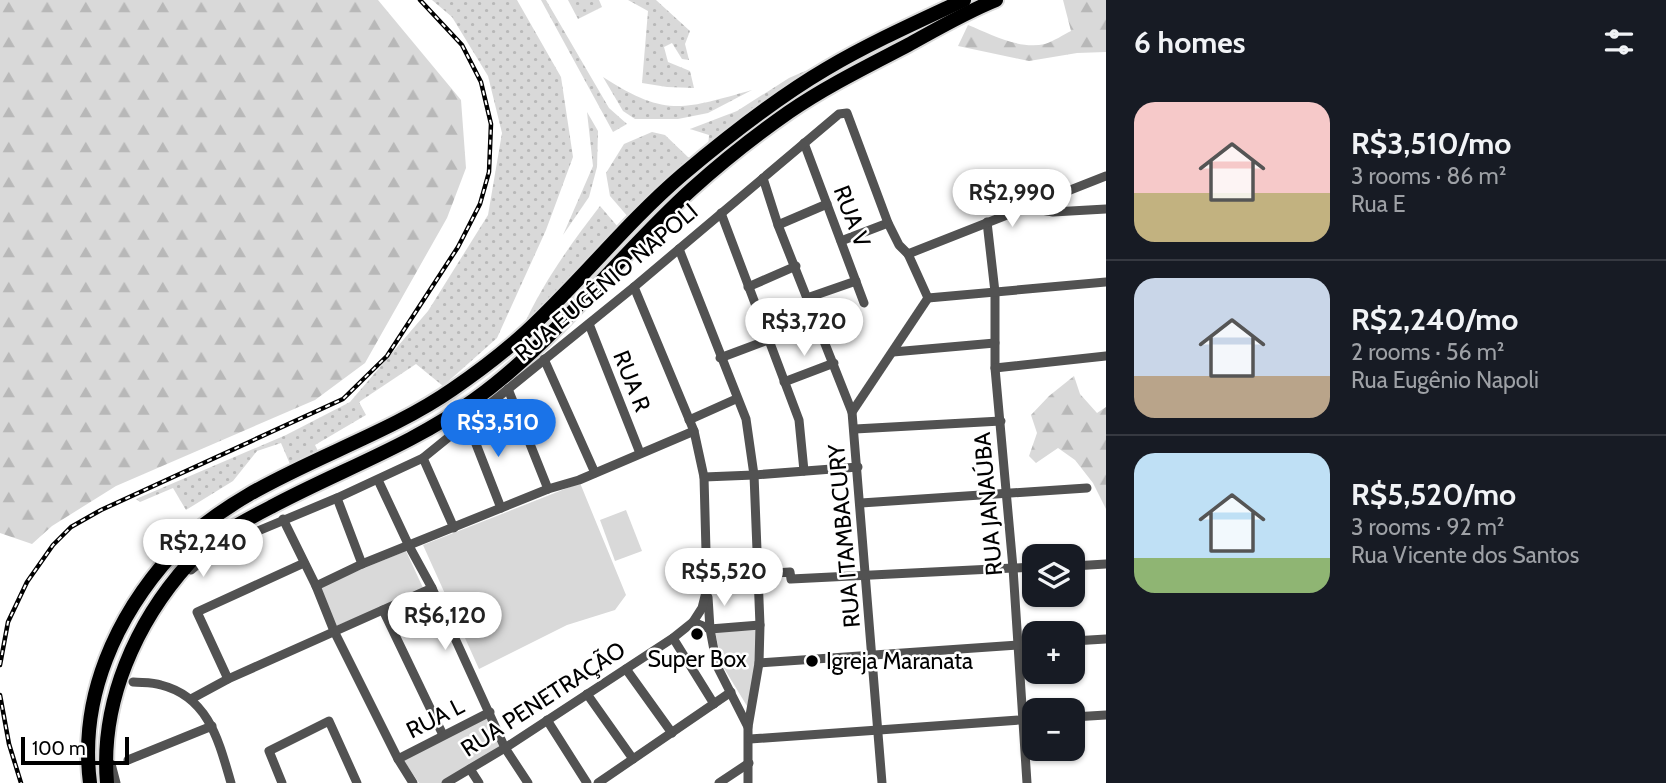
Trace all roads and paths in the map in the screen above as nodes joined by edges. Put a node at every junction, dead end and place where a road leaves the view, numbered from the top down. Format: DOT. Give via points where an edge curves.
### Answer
graph roads {
  1 [pos="964,0"];
  2 [pos="996,0"];
  3 [pos="804,143"];
  4 [pos="1106,176"];
  5 [pos="763,178"];
  6 [pos="827,204"];
  7 [pos="1028,207"];
  8 [pos="1106,209"];
  9 [pos="721,213"];
  10 [pos="987,222"];
  11 [pos="888,223"];
  12 [pos="778,225"];
  13 [pos="841,241"];
  14 [pos="679,249"];
  15 [pos="908,254"];
  16 [pos="796,266"];
  17 [pos="856,281"];
  18 [pos="1106,282"];
  19 [pos="634,286"];
  20 [pos="748,287"];
  21 [pos="995,292"];
  22 [pos="807,298"];
  23 [pos="928,298"];
  24 [pos="864,303"];
  25 [pos="589,324"];
  26 [pos="768,340"];
  27 [pos="995,343"];
  28 [pos="893,352"];
  29 [pos="1106,356"];
  30 [pos="720,358"];
  31 [pos="544,359"];
  32 [pos="834,363"];
  33 [pos="996,369"];
  34 [pos="784,382"];
  35 [pos="508,389"];
  36 [pos="736,399"];
  37 [pos="852,412"];
  38 [pos="689,420"];
  39 [pos="467,421"];
  40 [pos="1001,421"];
  41 [pos="855,429"];
  42 [pos="694,431"];
  43 [pos="640,453"];
  44 [pos="424,458"];
  45 [pos="858,467"];
  46 [pos="803,471"];
  47 [pos="595,472"];
  48 [pos="754,475"];
  49 [pos="704,477"];
  50 [pos="378,480"];
  51 [pos="1087,488"];
  52 [pos="548,489"];
  53 [pos="1006,493"];
  54 [pos="337,498"];
  55 [pos="861,503"];
  56 [pos="501,508"];
  57 [pos="283,519"];
  58 [pos="454,528"];
  59 [pos="408,546"];
  60 [pos="304,563"];
  61 [pos="362,564"];
  62 [pos="1106,564"];
  63 [pos="1085,565"];
  64 [pos="1013,568"];
  65 [pos="1022,568"];
  66 [pos="760,574"];
  67 [pos="867,577"];
  68 [pos="316,586"];
  69 [pos="432,588"];
  70 [pos="708,588"];
  71 [pos="164,592"];
  72 [pos="383,610"];
  73 [pos="693,622"];
  74 [pos="760,625"];
  75 [pos="710,629"];
  76 [pos="334,631"];
  77 [pos="673,638"];
  78 [pos="1106,639"];
  79 [pos="1085,640"];
  80 [pos="1016,645"];
  81 [pos="1022,645"];
  82 [pos="873,655"];
  83 [pos="759,663"];
  84 [pos="626,669"];
  85 [pos="228,679"];
  86 [pos="133,682"];
  87 [pos="731,692"];
  88 [pos="587,694"];
  89 [pos="191,699"];
  90 [pos="714,704"];
  91 [pos="1022,709"];
  92 [pos="490,712"];
  93 [pos="1106,715"];
  94 [pos="1085,716"];
  95 [pos="547,720"];
  96 [pos="1022,720"];
  97 [pos="212,726"];
  98 [pos="748,727"];
  99 [pos="879,728"];
  100 [pos="672,733"];
  101 [pos="443,735"];
  102 [pos="750,739"];
  103 [pos="107,748"];
  104 [pos="505,748"];
  105 [pos="398,759"];
  106 [pos="633,759"];
  107 [pos="128,760"];
  108 [pos="1026,761"];
  109 [pos="749,762"];
  110 [pos="470,769"];
  111 [pos="609,780"];
  112 [pos="90,783"];
  113 [pos="107,783"];
  114 [pos="116,783"];
  115 [pos="231,783"];
  116 [pos="282,783"];
  117 [pos="357,783"];
  118 [pos="414,783"];
  119 [pos="446,783"];
  120 [pos="479,783"];
  121 [pos="528,783"];
  122 [pos="587,783"];
  123 [pos="598,783"];
  124 [pos="719,783"];
  125 [pos="748,783"];
  126 [pos="882,783"];
  127 [pos="1027,783"];
  1 -- 112 [label="highway" via="825,70 752,119 681,176 525,332 452,389 233,504 204,524 148,583 108,650 97,687 88,753"];
  2 -- 71 [label="highway" via="840,80 789,112 692,189 558,326 473,401 408,440 244,521 192,560"];
  3 -- 5 [label="street, RUA EUGÊNIO NAPOLI"];
  3 -- 6 [label="street, RUA V"];
  3 -- 11 [label="street, RUA EUGÊNIO NAPOLI" via="839,114 848,113"];
  4 -- 7 [label="street"];
  5 -- 9 [label="street, RUA EUGÊNIO NAPOLI"];
  5 -- 12 [label="street, RUA ITAMBACURY"];
  6 -- 12 [label="street"];
  6 -- 13 [label="street, RUA V"];
  7 -- 8 [label="street" via="1053,212"];
  7 -- 10 [label="street"];
  9 -- 14 [label="street, RUA EUGÊNIO NAPOLI"];
  9 -- 20 [label="street"];
  10 -- 15 [label="street"];
  10 -- 21 [label="street, RUA JANAÚBA"];
  11 -- 13 [label="street"];
  11 -- 15 [label="street"];
  12 -- 16 [label="street, RUA ITAMBACURY"];
  13 -- 17 [label="street, RUA V"];
  14 -- 19 [label="street, RUA EUGÊNIO NAPOLI"];
  14 -- 30 [label="street"];
  15 -- 23 [label="street"];
  16 -- 20 [label="street"];
  16 -- 22 [label="street, RUA ITAMBACURY"];
  17 -- 22 [label="street"];
  17 -- 24 [label="street, RUA V"];
  18 -- 21 [label="street"];
  19 -- 25 [label="street, RUA EUGÊNIO NAPOLI"];
  19 -- 38 [label="street"];
  20 -- 26 [label="street"];
  21 -- 23 [label="street"];
  21 -- 27 [label="street, RUA JANAÚBA"];
  22 -- 32 [label="street, RUA ITAMBACURY"];
  23 -- 28 [label="street"];
  25 -- 31 [label="street, RUA EUGÊNIO NAPOLI"];
  25 -- 43 [label="street, RUA R"];
  26 -- 30 [label="street"];
  26 -- 34 [label="street"];
  27 -- 28 [label="street"];
  27 -- 33 [label="street, RUA JANAÚBA"];
  28 -- 37 [label="street"];
  29 -- 33 [label="street"];
  30 -- 36 [label="street"];
  31 -- 35 [label="street, RUA EUGÊNIO NAPOLI"];
  31 -- 47 [label="street"];
  32 -- 34 [label="street"];
  32 -- 37 [label="street, RUA ITAMBACURY"];
  33 -- 40 [label="street, RUA JANAÚBA"];
  34 -- 46 [label="street" via="799,420"];
  35 -- 39 [label="street, RUA EUGÊNIO NAPOLI"];
  35 -- 52 [label="street"];
  36 -- 38 [label="street"];
  36 -- 48 [label="street" via="746,419"];
  37 -- 41 [label="street, RUA ITAMBACURY"];
  38 -- 42 [label="street"];
  39 -- 44 [label="street, RUA EUGÊNIO NAPOLI"];
  39 -- 56 [label="street"];
  40 -- 41 [label="street"];
  40 -- 53 [label="street, RUA JANAÚBA"];
  41 -- 45 [label="street, RUA ITAMBACURY"];
  42 -- 43 [label="street"];
  42 -- 49 [label="street"];
  43 -- 47 [label="street"];
  44 -- 50 [label="street, RUA EUGÊNIO NAPOLI"];
  44 -- 58 [label="street"];
  45 -- 46 [label="street"];
  45 -- 55 [label="street, RUA ITAMBACURY"];
  46 -- 48 [label="street"];
  47 -- 52 [label="street"];
  48 -- 49 [label="street"];
  48 -- 66 [label="street"];
  49 -- 70 [label="street"];
  50 -- 54 [label="street, RUA EUGÊNIO NAPOLI"];
  50 -- 59 [label="street"];
  51 -- 53 [label="street"];
  52 -- 56 [label="street"];
  53 -- 55 [label="street"];
  53 -- 64 [label="street, RUA JANAÚBA"];
  54 -- 57 [label="street, RUA EUGÊNIO NAPOLI"];
  54 -- 61 [label="street"];
  55 -- 67 [label="street, RUA ITAMBACURY"];
  56 -- 58 [label="street"];
  57 -- 60 [label="street"];
  57 -- 71 [label="street, RUA EUGÊNIO NAPOLI" via="210,554"];
  58 -- 59 [label="street"];
  59 -- 61 [label="street"];
  59 -- 69 [label="street"];
  60 -- 68 [label="street"];
  60 -- 85 [label="street" via="197,612"];
  61 -- 68 [label="street"];
  62 -- 63 [label="street"];
  64 -- 65 [label="street"];
  64 -- 67 [label="street"];
  64 -- 80 [label="street, RUA JANAÚBA"];
  66 -- 67 [label="street" via="790,572 791,579"];
  66 -- 74 [label="street"];
  67 -- 82 [label="street, RUA ITAMBACURY"];
  68 -- 76 [label="street"];
  69 -- 72 [label="street"];
  69 -- 92 [label="street"];
  70 -- 73 [label="street"];
  70 -- 75 [label="street"];
  71 -- 103 [label="highway" via="123,669"];
  72 -- 76 [label="street"];
  72 -- 101 [label="street"];
  73 -- 75 [label="street"];
  73 -- 77 [label="street, RUA PENETRAÇÃO"];
  74 -- 75 [label="street"];
  74 -- 83 [label="street"];
  75 -- 87 [label="street" via="717,666"];
  76 -- 85 [label="street"];
  76 -- 105 [label="street"];
  77 -- 84 [label="street, RUA PENETRAÇÃO"];
  77 -- 90 [label="street"];
  78 -- 79 [label="street"];
  80 -- 81 [label="street"];
  80 -- 82 [label="street"];
  80 -- 91 [label="street, RUA JANAÚBA"];
  82 -- 83 [label="street"];
  82 -- 99 [label="street, RUA ITAMBACURY"];
  83 -- 98 [label="street"];
  84 -- 88 [label="street, RUA PENETRAÇÃO"];
  84 -- 100 [label="street"];
  85 -- 89 [label="street"];
  86 -- 89 [label="street" via="162,685"];
  87 -- 90 [label="street"];
  87 -- 98 [label="street"];
  88 -- 95 [label="street, RUA PENETRAÇÃO"];
  88 -- 106 [label="street"];
  89 -- 97 [label="street"];
  90 -- 100 [label="street"];
  92 -- 101 [label="street, RUA L"];
  92 -- 104 [label="street"];
  93 -- 94 [label="street"];
  95 -- 104 [label="street, RUA PENETRAÇÃO"];
  95 -- 122 [label="street"];
  96 -- 99 [label="street"];
  97 -- 107 [label="street"];
  97 -- 115 [label="street"];
  98 -- 102 [label="street"];
  99 -- 102 [label="street"];
  99 -- 126 [label="street, RUA ITAMBACURY"];
  100 -- 106 [label="street"];
  101 -- 105 [label="street, RUA L"];
  102 -- 109 [label="street"];
  103 -- 113 [label="highway"];
  103 -- 114 [label="street"];
  104 -- 110 [label="street, RUA PENETRAÇÃO"];
  104 -- 121 [label="street"];
  105 -- 118 [label="street"];
  106 -- 111 [label="street"];
  108 -- 127 [label="street, RUA JANAÚBA"];
  109 -- 124 [label="street"];
  109 -- 125 [label="street"];
  110 -- 119 [label="street, RUA PENETRAÇÃO"];
  110 -- 120 [label="street"];
  111 -- 123 [label="street"];
  116 -- 117 [label="street" via="269,751 329,721"];
}
